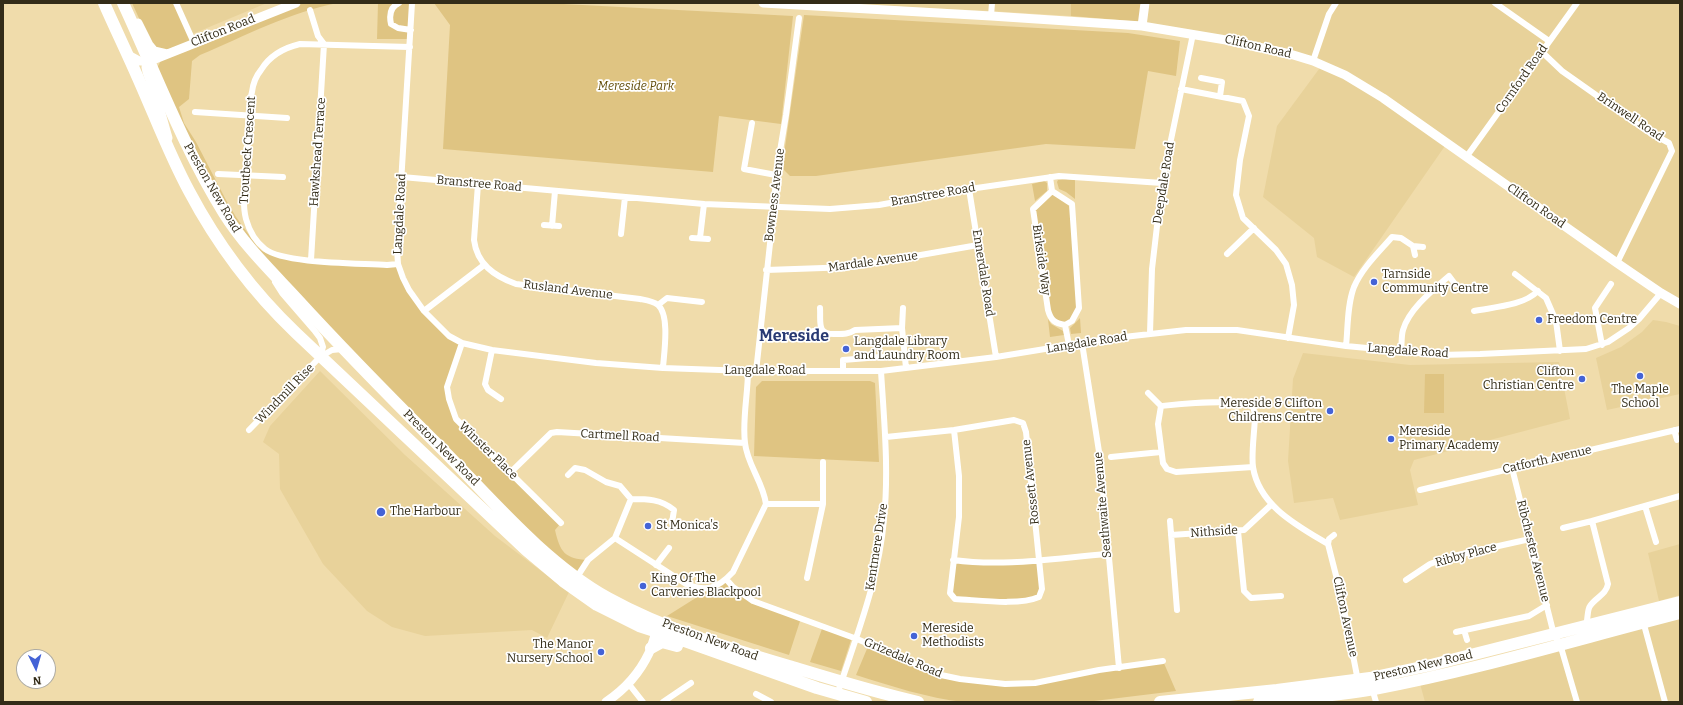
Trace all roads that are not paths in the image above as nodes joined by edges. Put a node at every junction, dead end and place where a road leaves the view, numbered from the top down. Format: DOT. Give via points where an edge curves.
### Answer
graph roads {
  1 [pos="104,3"];
  2 [pos="123,3"];
  3 [pos="127,3"];
  4 [pos="176,3"];
  5 [pos="296,3"];
  6 [pos="399,3"];
  7 [pos="412,3"];
  8 [pos="762,3"];
  9 [pos="992,3"];
  10 [pos="1145,3"];
  11 [pos="1336,3"];
  12 [pos="1495,3"];
  13 [pos="1577,3"];
  14 [pos="795,4"];
  15 [pos="310,10"];
  16 [pos="991,16"];
  17 [pos="799,18"];
  18 [pos="1142,26"];
  19 [pos="411,30"];
  20 [pos="1193,34"];
  21 [pos="1549,41"];
  22 [pos="192,44"];
  23 [pos="324,44"];
  24 [pos="410,47"];
  25 [pos="1542,52"];
  26 [pos="167,54"];
  27 [pos="128,55"];
  28 [pos="150,61"];
  29 [pos="1313,61"];
  30 [pos="157,76"];
  31 [pos="1201,78"];
  32 [pos="1181,89"];
  33 [pos="1220,96"];
  34 [pos="195,112"];
  35 [pos="249,115"];
  36 [pos="287,118"];
  37 [pos="752,123"];
  38 [pos="1466,156"];
  39 [pos="175,162"];
  40 [pos="744,169"];
  41 [pos="218,174"];
  42 [pos="246,175"];
  43 [pos="776,175"];
  44 [pos="742,176"];
  45 [pos="283,177"];
  46 [pos="402,177"];
  47 [pos="1050,177"];
  48 [pos="1162,183"];
  49 [pos="478,184"];
  50 [pos="969,189"];
  51 [pos="555,191"];
  52 [pos="1052,191"];
  53 [pos="625,197"];
  54 [pos="704,204"];
  55 [pos="774,207"];
  56 [pos="544,225"];
  57 [pos="552,226"];
  58 [pos="560,226"];
  59 [pos="1254,228"];
  60 [pos="621,234"];
  61 [pos="692,238"];
  62 [pos="700,238"];
  63 [pos="708,239"];
  64 [pos="978,245"];
  65 [pos="1414,246"];
  66 [pos="1423,247"];
  67 [pos="1227,254"];
  68 [pos="1415,255"];
  69 [pos="311,260"];
  70 [pos="264,263"];
  71 [pos="1617,263"];
  72 [pos="398,264"];
  73 [pos="484,265"];
  74 [pos="766,270"];
  75 [pos="1515,274"];
  76 [pos="1455,284"];
  77 [pos="1611,284"];
  78 [pos="1538,291"];
  79 [pos="1661,293"];
  80 [pos="702,302"];
  81 [pos="658,304"];
  82 [pos="1680,304"];
  83 [pos="1350,306"];
  84 [pos="820,308"];
  85 [pos="903,308"];
  86 [pos="1358,310"];
  87 [pos="424,311"];
  88 [pos="1474,311"];
  89 [pos="1065,325"];
  90 [pos="902,328"];
  91 [pos="813,331"];
  92 [pos="822,331"];
  93 [pos="1150,333"];
  94 [pos="1288,338"];
  95 [pos="462,342"];
  96 [pos="1082,344"];
  97 [pos="1602,344"];
  98 [pos="1069,345"];
  99 [pos="1346,346"];
  100 [pos="342,349"];
  101 [pos="492,350"];
  102 [pos="1560,351"];
  103 [pos="1401,352"];
  104 [pos="904,355"];
  105 [pos="320,357"];
  106 [pos="996,357"];
  107 [pos="663,368"];
  108 [pos="906,368"];
  109 [pos="748,371"];
  110 [pos="843,371"];
  111 [pos="881,371"];
  112 [pos="756,372"];
  113 [pos="1148,392"];
  114 [pos="501,399"];
  115 [pos="1161,406"];
  116 [pos="1677,429"];
  117 [pos="249,430"];
  118 [pos="954,430"];
  119 [pos="886,437"];
  120 [pos="1677,440"];
  121 [pos="745,443"];
  122 [pos="1161,452"];
  123 [pos="1110,457"];
  124 [pos="823,462"];
  125 [pos="1253,467"];
  126 [pos="1512,468"];
  127 [pos="511,472"];
  128 [pos="568,475"];
  129 [pos="1420,490"];
  130 [pos="1680,496"];
  131 [pos="631,499"];
  132 [pos="766,504"];
  133 [pos="823,504"];
  134 [pos="1272,504"];
  135 [pos="1645,506"];
  136 [pos="1170,521"];
  137 [pos="1592,521"];
  138 [pos="561,523"];
  139 [pos="672,524"];
  140 [pos="1563,528"];
  141 [pos="1238,531"];
  142 [pos="1171,535"];
  143 [pos="1334,535"];
  144 [pos="615,538"];
  145 [pos="1530,539"];
  146 [pos="1656,542"];
  147 [pos="1328,544"];
  148 [pos="669,548"];
  149 [pos="1108,554"];
  150 [pos="953,560"];
  151 [pos="1039,560"];
  152 [pos="656,565"];
  153 [pos="577,577"];
  154 [pos="807,578"];
  155 [pos="726,579"];
  156 [pos="1406,580"];
  157 [pos="1281,596"];
  158 [pos="1680,602"];
  159 [pos="1547,605"];
  160 [pos="1177,610"];
  161 [pos="1680,613"];
  162 [pos="1642,617"];
  163 [pos="658,627"];
  164 [pos="1593,628"];
  165 [pos="1464,630"];
  166 [pos="1456,632"];
  167 [pos="857,639"];
  168 [pos="1467,640"];
  169 [pos="1557,640"];
  170 [pos="651,648"];
  171 [pos="728,657"];
  172 [pos="1163,661"];
  173 [pos="1119,668"];
  174 [pos="841,682"];
  175 [pos="628,683"];
  176 [pos="691,683"];
  177 [pos="1371,684"];
  178 [pos="1359,686"];
  179 [pos="756,694"];
  180 [pos="837,695"];
  181 [pos="606,702"];
  182 [pos="643,702"];
  183 [pos="663,702"];
  184 [pos="771,702"];
  185 [pos="866,702"];
  186 [pos="914,702"];
  187 [pos="1160,702"];
  188 [pos="1259,702"];
  189 [pos="1376,702"];
  190 [pos="1577,702"];
  191 [pos="1666,702"];
  1 -- 27 [label="highway, Preston New Road"];
  2 -- 28 [label="highway, Preston New Road"];
  3 -- 26 [label="street" via="149,45 154,51"];
  4 -- 22 [label="street"];
  5 -- 22 [label="street, Clifton Road"];
  6 -- 19 [label="street" via="390,12 391,24"];
  7 -- 19 [label="street, Langdale Road"];
  8 -- 14 [label="street, Clifton Road"];
  9 -- 16 [label="street"];
  10 -- 18 [label="street"];
  11 -- 29 [label="street" via="1329,14"];
  12 -- 21 [label="street"];
  13 -- 21 [label="street, Cornford Road"];
  14 -- 16 [label="street, Clifton Road"];
  15 -- 23 [label="street" via="318,36"];
  16 -- 18 [label="street, Clifton Road"];
  17 -- 43 [label="street, Bowness Avenue"];
  18 -- 20 [label="street, Clifton Road"];
  19 -- 24 [label="street, Langdale Road"];
  20 -- 29 [label="street, Clifton Road"];
  20 -- 32 [label="street, Deepdale Road"];
  21 -- 25 [label="street, Cornford Road"];
  22 -- 26 [label="street, Clifton Road"];
  22 -- 30 [label="street" via="165,58 158,66"];
  23 -- 24 [label="street, Troutbeck Crescent"];
  23 -- 35 [label="street, Troutbeck Crescent" via="287,47 268,59 254,83"];
  23 -- 69 [label="street, Hawkshead Terrace"];
  24 -- 46 [label="street, Langdale Road"];
  25 -- 38 [label="street, Cornford Road"];
  25 -- 71 [label="street, Brinwell Road" via="1562,71 1647,131 1669,143 1672,151"];
  26 -- 28 [label="street, Clifton Road"];
  27 -- 28 [label="street" via="139,61"];
  27 -- 39 [label="highway, Preston New Road"];
  28 -- 30 [label="highway, Preston New Road"];
  28 -- 39 [label="street" via="146,72 161,112"];
  29 -- 38 [label="street, Clifton Road" via="1345,75 1370,90"];
  30 -- 70 [label="highway, Preston New Road" via="176,123 220,206 242,239"];
  31 -- 33 [label="street" via="1222,82"];
  32 -- 33 [label="street"];
  32 -- 48 [label="street, Deepdale Road"];
  33 -- 59 [label="street" via="1243,101 1249,116 1236,195 1242,218"];
  34 -- 35 [label="street"];
  35 -- 36 [label="street"];
  35 -- 42 [label="street, Troutbeck Crescent"];
  37 -- 40 [label="street"];
  38 -- 71 [label="street, Clifton Road"];
  39 -- 105 [label="highway, Preston New Road" via="210,228 243,275 281,319"];
  40 -- 43 [label="street"];
  40 -- 44 [label="street"];
  41 -- 42 [label="street"];
  42 -- 45 [label="street"];
  42 -- 69 [label="street, Troutbeck Crescent" via="244,207 255,237 265,249 280,257"];
  43 -- 55 [label="street, Bowness Avenue"];
  46 -- 49 [label="street, Branstree Road"];
  46 -- 72 [label="street, Langdale Road"];
  47 -- 48 [label="street, Branstree Road"];
  47 -- 50 [label="street, Branstree Road"];
  47 -- 52 [label="street"];
  48 -- 93 [label="street, Deepdale Road" via="1152,269"];
  49 -- 51 [label="street, Branstree Road"];
  49 -- 73 [label="street, Rusland Avenue" via="474,240"];
  50 -- 55 [label="street, Branstree Road" via="879,205 830,209"];
  50 -- 64 [label="street, Ennerdale Road"];
  51 -- 53 [label="street, Branstree Road"];
  51 -- 57 [label="street"];
  52 -- 89 [label="street" via="1072,204 1079,308 1072,321"];
  52 -- 89 [label="street, Birkside Way" via="1034,209 1050,318"];
  53 -- 54 [label="street, Branstree Road"];
  53 -- 60 [label="street"];
  54 -- 55 [label="street, Branstree Road"];
  54 -- 62 [label="street"];
  55 -- 74 [label="street, Bowness Avenue"];
  56 -- 57 [label="street"];
  57 -- 58 [label="street"];
  59 -- 67 [label="street"];
  59 -- 94 [label="street" via="1286,264 1294,305"];
  61 -- 62 [label="street"];
  62 -- 63 [label="street"];
  64 -- 74 [label="street, Mardale Avenue" via="852,267"];
  64 -- 106 [label="street, Ennerdale Road"];
  65 -- 66 [label="street"];
  65 -- 68 [label="street"];
  65 -- 83 [label="street" via="1401,238 1392,237 1361,274 1354,288"];
  69 -- 72 [label="street, Troutbeck Crescent"];
  70 -- 100 [label="highway, Preston New Road"];
  70 -- 105 [label="street" via="282,293 320,338 323,347"];
  71 -- 79 [label="street, Clifton Road"];
  72 -- 87 [label="street, Langdale Road" via="409,290"];
  73 -- 81 [label="street, Rusland Avenue" via="502,280 516,284 640,299"];
  73 -- 87 [label="street"];
  74 -- 112 [label="street, Bowness Avenue"];
  75 -- 78 [label="street"];
  76 -- 103 [label="street" via="1449,276 1427,295 1413,312 1403,330"];
  77 -- 97 [label="street" via="1595,308"];
  78 -- 88 [label="street" via="1531,298"];
  78 -- 102 [label="street" via="1546,298 1556,321"];
  79 -- 82 [label="street, Clifton Road"];
  79 -- 97 [label="street, Langdale Road" via="1638,320"];
  80 -- 81 [label="street" via="667,298"];
  81 -- 107 [label="street" via="662,310 665,328"];
  83 -- 86 [label="street"];
  83 -- 99 [label="street"];
  84 -- 92 [label="street"];
  85 -- 90 [label="street"];
  87 -- 95 [label="street, Langdale Road" via="449,336"];
  89 -- 98 [label="street"];
  90 -- 92 [label="street" via="855,330 849,334 827,334"];
  90 -- 104 [label="street"];
  91 -- 92 [label="street"];
  93 -- 94 [label="street, Langdale Road" via="1237,330"];
  93 -- 96 [label="street, Langdale Road"];
  94 -- 99 [label="street, Langdale Road"];
  95 -- 101 [label="street, Langdale Road"];
  95 -- 127 [label="street, Winster Place" via="447,387 456,419"];
  96 -- 98 [label="street, Langdale Road"];
  96 -- 149 [label="street, Seathwaite Avenue" via="1100,458"];
  97 -- 102 [label="street, Langdale Road" via="1588,349"];
  98 -- 106 [label="street, Langdale Road"];
  99 -- 103 [label="street, Langdale Road"];
  100 -- 105 [label="street" via="332,350"];
  100 -- 153 [label="highway, Preston New Road" via="528,536"];
  101 -- 107 [label="street, Langdale Road" via="596,363"];
  101 -- 114 [label="street" via="485,384 488,390"];
  102 -- 103 [label="street, Langdale Road" via="1440,355"];
  104 -- 108 [label="street"];
  104 -- 110 [label="street" via="843,360"];
  105 -- 117 [label="street, Windmill Rise"];
  105 -- 163 [label="highway, Preston New Road" via="526,550 563,581 597,605 638,626"];
  106 -- 108 [label="street, Langdale Road"];
  107 -- 109 [label="street, Langdale Road"];
  108 -- 111 [label="street, Langdale Road"];
  109 -- 112 [label="street, Langdale Road"];
  109 -- 121 [label="street"];
  110 -- 111 [label="street, Langdale Road"];
  110 -- 112 [label="street, Langdale Road"];
  111 -- 119 [label="street, Kentmere Drive"];
  113 -- 115 [label="street"];
  115 -- 122 [label="street" via="1158,424"];
  115 -- 125 [label="street" via="1229,402 1253,407"];
  116 -- 120 [label="street, Catforth Avenue"];
  116 -- 126 [label="street, Catforth Avenue"];
  118 -- 119 [label="street, Rossett Avenue"];
  118 -- 150 [label="street" via="959,476 959,517"];
  118 -- 151 [label="street, Rossett Avenue" via="1014,420 1023,423"];
  119 -- 167 [label="street, Kentmere Drive" via="884,520 874,580"];
  121 -- 127 [label="street, Cartmell Road" via="557,432 551,433"];
  121 -- 132 [label="street"];
  122 -- 123 [label="street"];
  122 -- 125 [label="street" via="1163,463 1176,472"];
  124 -- 133 [label="street"];
  125 -- 134 [label="street" via="1259,484"];
  126 -- 129 [label="street, Catforth Avenue"];
  126 -- 145 [label="street, Ribchester Avenue"];
  127 -- 138 [label="street, Winster Place"];
  128 -- 131 [label="street" via="576,468 585,470 606,482 620,486"];
  130 -- 135 [label="street"];
  131 -- 139 [label="street" via="653,500 667,504 674,510"];
  131 -- 144 [label="street"];
  132 -- 133 [label="street"];
  132 -- 155 [label="street"];
  133 -- 154 [label="street"];
  134 -- 141 [label="street, Nithside" via="1244,530"];
  134 -- 147 [label="street" via="1295,524"];
  135 -- 137 [label="street"];
  135 -- 146 [label="street"];
  136 -- 142 [label="street"];
  137 -- 140 [label="street"];
  137 -- 164 [label="street" via="1608,584 1607,589 1588,610"];
  141 -- 142 [label="street, Nithside"];
  141 -- 157 [label="street" via="1244,591 1251,598"];
  142 -- 160 [label="street"];
  143 -- 147 [label="street"];
  144 -- 152 [label="street"];
  144 -- 153 [label="street" via="588,560"];
  145 -- 156 [label="street, Ribby Place" via="1449,557 1430,564"];
  145 -- 159 [label="street, Ribchester Avenue"];
  147 -- 178 [label="street, Clifton Avenue" via="1342,598"];
  148 -- 152 [label="street"];
  149 -- 151 [label="street"];
  149 -- 173 [label="street, Seathwaite Avenue"];
  150 -- 151 [label="street" via="1000,564"];
  150 -- 151 [label="street" via="950,593 955,599 995,601 1032,600 1039,597 1042,589"];
  152 -- 155 [label="street" via="686,584 703,590 712,588"];
  153 -- 163 [label="highway, Preston New Road"];
  155 -- 167 [label="street, Grizedale Road" via="754,601"];
  158 -- 162 [label="highway, Preston New Road"];
  159 -- 165 [label="street" via="1529,616"];
  159 -- 169 [label="street, Ribchester Avenue"];
  161 -- 162 [label="highway, Preston New Road"];
  162 -- 164 [label="highway, Preston New Road"];
  162 -- 191 [label="street"];
  163 -- 170 [label="street"];
  163 -- 171 [label="highway, Preston New Road" via="682,640"];
  163 -- 174 [label="highway, Preston New Road"];
  164 -- 169 [label="highway, Preston New Road"];
  165 -- 166 [label="street"];
  165 -- 168 [label="street, Preston New Road"];
  167 -- 173 [label="street, Grizedale Road" via="941,675 980,682 1035,683"];
  167 -- 174 [label="street, Kentmere Drive"];
  169 -- 177 [label="highway, Preston New Road" via="1419,680"];
  169 -- 190 [label="street, Ribchester Avenue"];
  170 -- 171 [label="highway" via="667,643 717,659"];
  170 -- 175 [label="street" via="641,667"];
  171 -- 180 [label="highway, Preston New Road"];
  172 -- 173 [label="street, Grizedale Road"];
  174 -- 180 [label="street, Kentmere Drive"];
  174 -- 186 [label="highway, Preston New Road"];
  175 -- 181 [label="street"];
  175 -- 182 [label="street"];
  176 -- 183 [label="street"];
  177 -- 178 [label="highway, Preston New Road"];
  177 -- 189 [label="street"];
  178 -- 187 [label="highway, Preston New Road"];
  178 -- 188 [label="highway, Preston New Road"];
  179 -- 184 [label="street"];
  180 -- 185 [label="highway, Preston New Road"];
}
